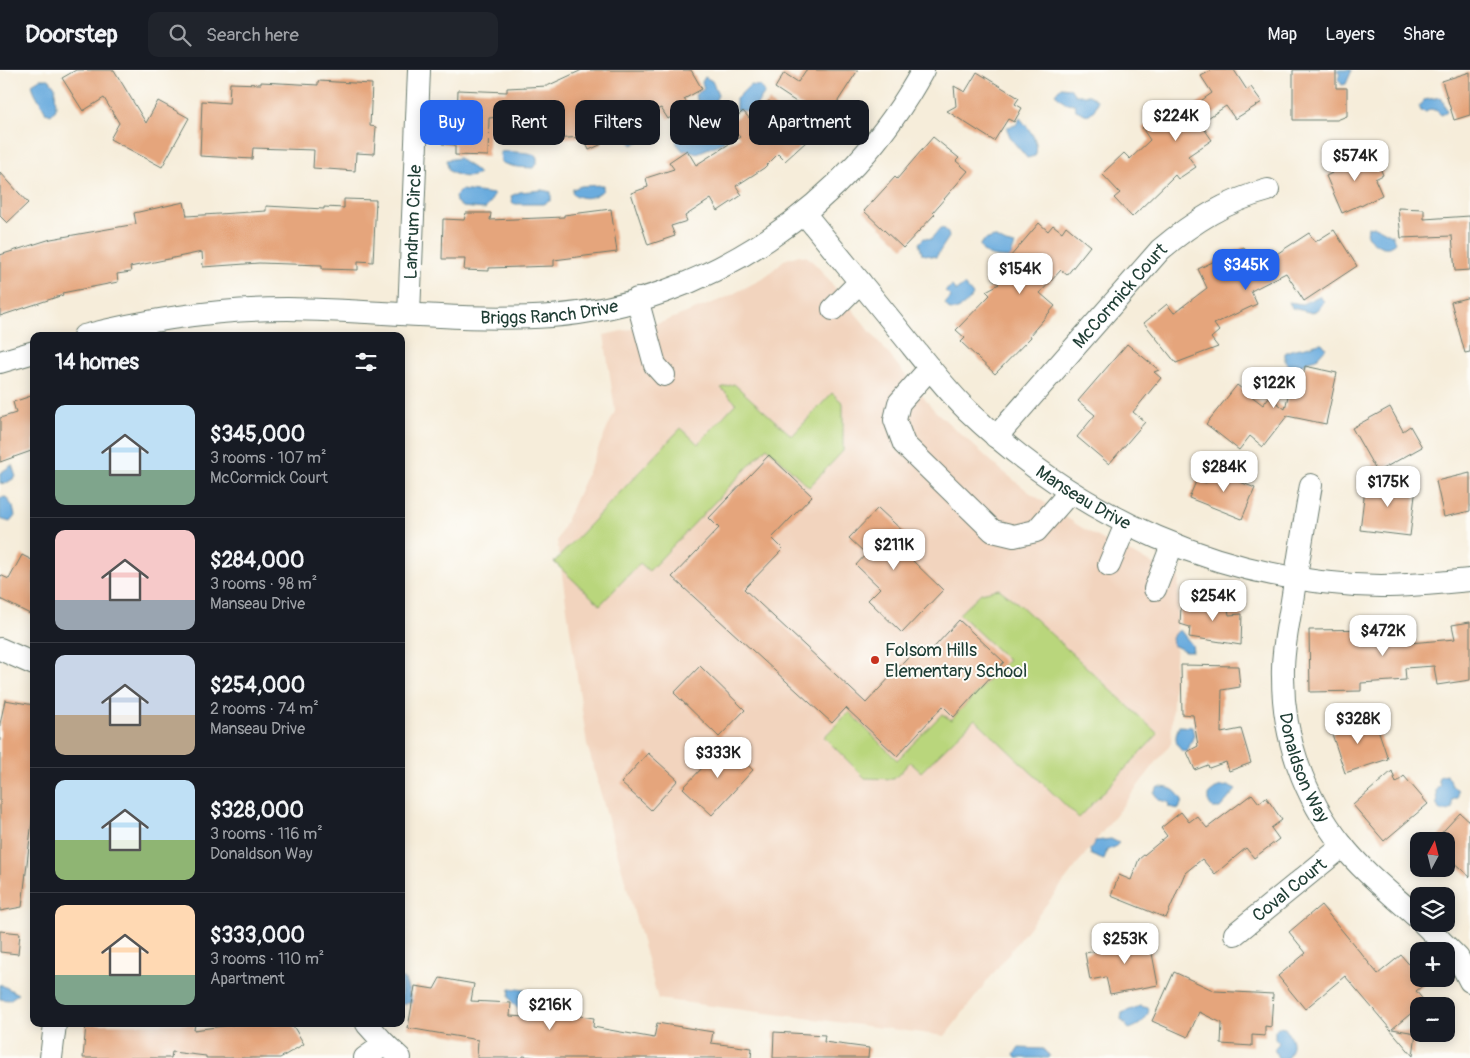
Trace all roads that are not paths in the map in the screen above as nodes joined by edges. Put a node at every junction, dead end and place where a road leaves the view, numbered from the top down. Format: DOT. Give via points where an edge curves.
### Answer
graph roads {
  1 [pos="419,70"];
  2 [pos="923,70"];
  3 [pos="1268,190"];
  4 [pos="804,213"];
  5 [pos="860,282"];
  6 [pos="637,300"];
  7 [pos="833,309"];
  8 [pos="409,314"];
  9 [pos="114,332"];
  10 [pos="30,353"];
  11 [pos="0,362"];
  12 [pos="930,368"];
  13 [pos="664,375"];
  14 [pos="996,437"];
  15 [pos="1310,485"];
  16 [pos="1070,492"];
  17 [pos="1126,524"];
  18 [pos="1172,545"];
  19 [pos="1109,565"];
  20 [pos="1296,578"];
  21 [pos="1470,580"];
  22 [pos="1155,589"];
  23 [pos="0,649"];
  24 [pos="30,662"];
  25 [pos="1343,846"];
  26 [pos="1410,910"];
  27 [pos="1432,932"];
  28 [pos="1235,934"];
  29 [pos="1470,981"];
  30 [pos="55,1027"];
  31 [pos="370,1027"];
  32 [pos="393,1051"];
  33 [pos="51,1058"];
  34 [pos="365,1058"];
  1 -- 8 [label="street, Landrum Circle"];
  2 -- 4 [label="street, Briggs Ranch Drive" via="873,146"];
  3 -- 14 [label="street, McCormick Court" via="1210,212 1160,250"];
  4 -- 5 [label="street, Manseau Drive"];
  4 -- 6 [label="street, Briggs Ranch Drive" via="755,248 725,264"];
  5 -- 7 [label="street"];
  5 -- 12 [label="street, Manseau Drive"];
  6 -- 8 [label="street, Briggs Ranch Drive" via="553,316 503,318"];
  6 -- 13 [label="street" via="655,364"];
  8 -- 9 [label="street, Briggs Ranch Drive" via="286,309 228,312 171,318"];
  10 -- 11 [label="street"];
  12 -- 14 [label="street, Manseau Drive"];
  12 -- 16 [label="street" via="899,403 895,420 904,444 993,532 1014,536 1036,531"];
  14 -- 16 [label="street, Manseau Drive"];
  15 -- 20 [label="street, Donaldson Way"];
  16 -- 17 [label="street, Manseau Drive"];
  17 -- 18 [label="street, Manseau Drive"];
  17 -- 19 [label="street"];
  18 -- 20 [label="street, Manseau Drive"];
  18 -- 22 [label="street"];
  20 -- 21 [label="street, Manseau Drive" via="1380,586"];
  20 -- 25 [label="street, Donaldson Way" via="1282,676 1286,718 1296,758 1311,797"];
  23 -- 24 [label="street"];
  25 -- 26 [label="street, Donaldson Way"];
  25 -- 28 [label="street, Coval Court"];
  27 -- 29 [label="street" via="1458,958"];
  30 -- 33 [label="street"];
  31 -- 32 [label="street"];
  32 -- 34 [label="street"];
}
